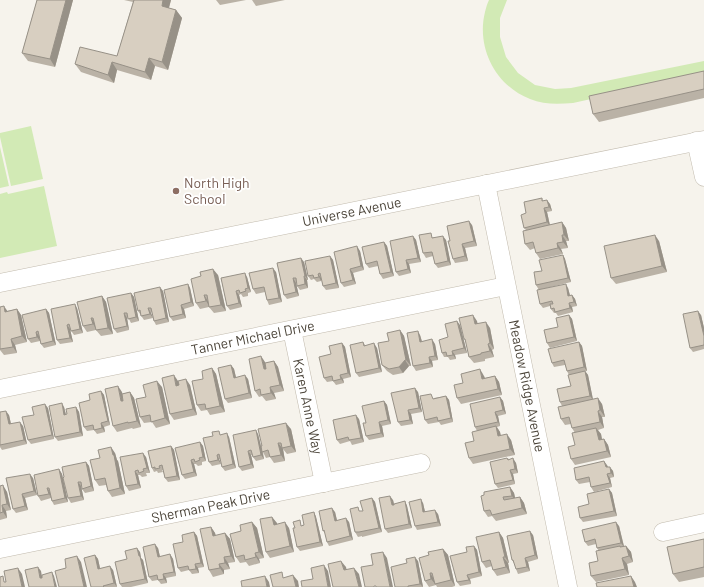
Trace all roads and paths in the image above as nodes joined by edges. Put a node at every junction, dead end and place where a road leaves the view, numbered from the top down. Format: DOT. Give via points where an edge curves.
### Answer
graph roads {
  1 [pos="700,140"];
  2 [pos="704,177"];
  3 [pos="486,184"];
  4 [pos="0,283"];
  5 [pos="506,286"];
  6 [pos="292,330"];
  7 [pos="0,389"];
  8 [pos="421,463"];
  9 [pos="324,483"];
  10 [pos="704,523"];
  11 [pos="663,532"];
  12 [pos="0,549"];
  13 [pos="568,587"];
  1 -- 2 [label="street"];
  1 -- 3 [label="street, Universe Avenue"];
  3 -- 4 [label="street, Universe Avenue"];
  3 -- 5 [label="street, Meadow Ridge Avenue"];
  5 -- 6 [label="street, Tanner Michael Drive"];
  5 -- 13 [label="street, Meadow Ridge Avenue"];
  6 -- 7 [label="street, Tanner Michael Drive"];
  6 -- 9 [label="street, Karen Anne Way"];
  8 -- 9 [label="street, Sherman Peak Drive"];
  9 -- 12 [label="street, Sherman Peak Drive"];
  10 -- 11 [label="street"];
}
